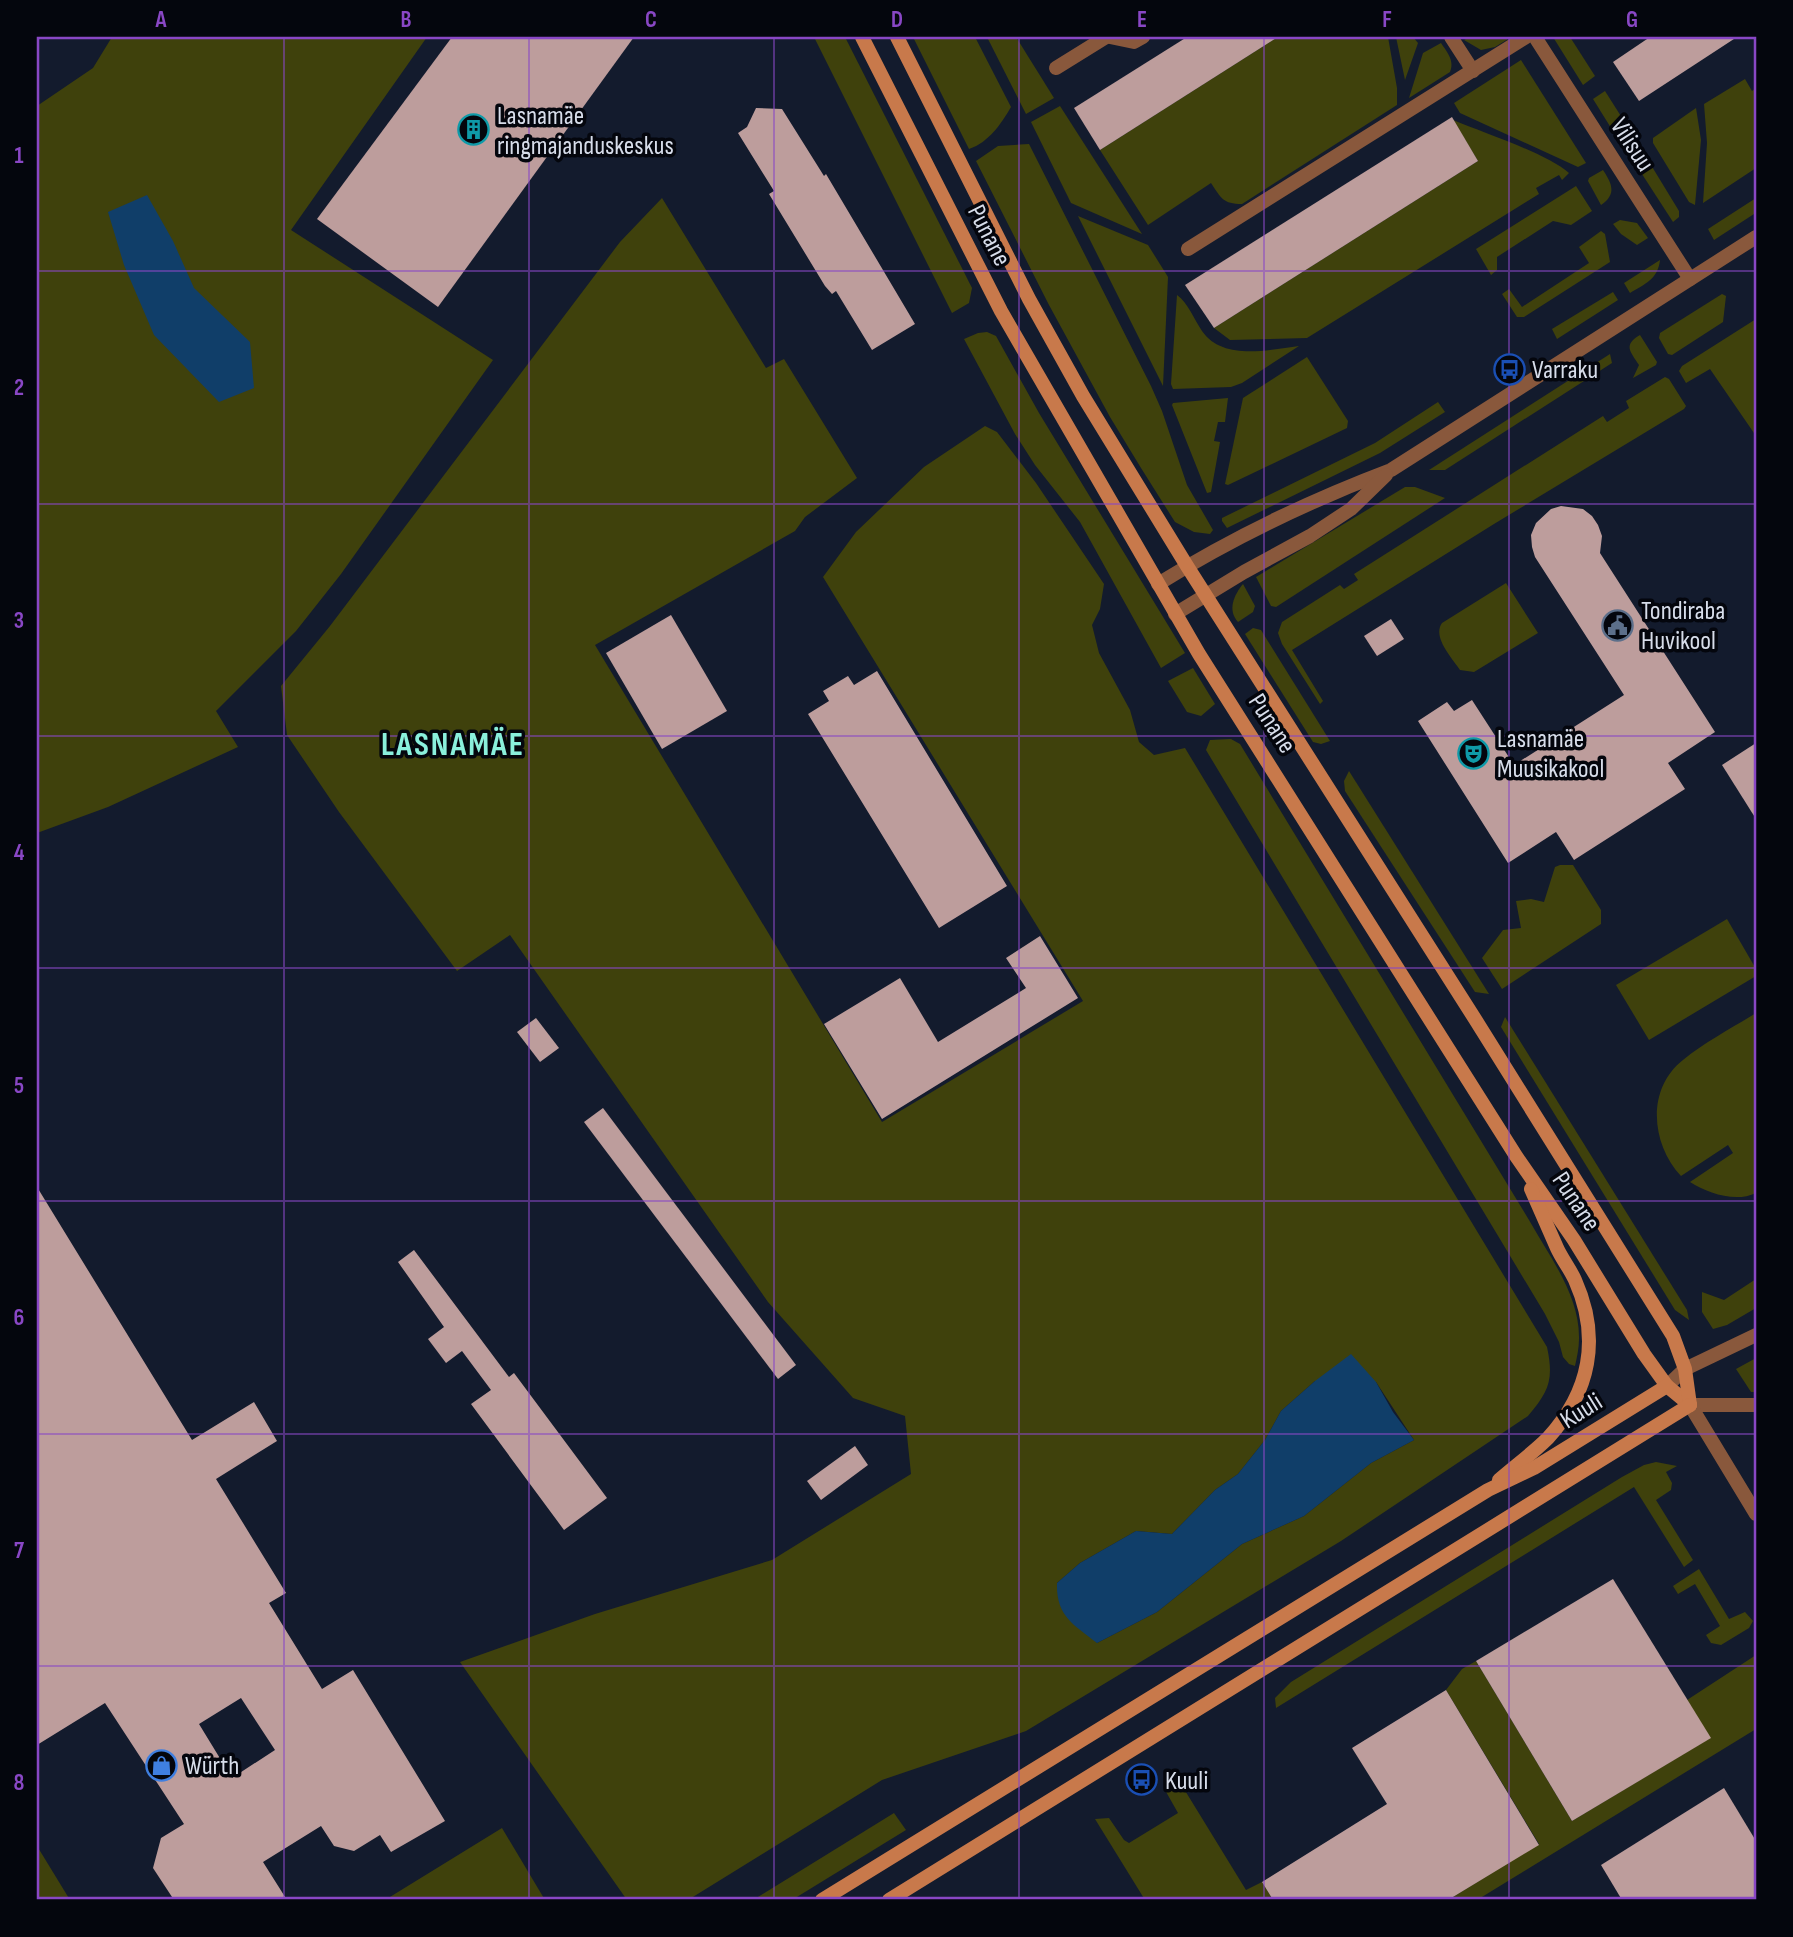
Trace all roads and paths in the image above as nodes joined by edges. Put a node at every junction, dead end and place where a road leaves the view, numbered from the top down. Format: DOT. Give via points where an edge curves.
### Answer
graph roads {
  1 [pos="862,37"];
  2 [pos="897,37"];
  3 [pos="1108,37"];
  4 [pos="1143,37"];
  5 [pos="1451,37"];
  6 [pos="1526,37"];
  7 [pos="1535,37"];
  8 [pos="1056,68"];
  9 [pos="1473,71"];
  10 [pos="1756,237"];
  11 [pos="1188,249"];
  12 [pos="1690,279"];
  13 [pos="1391,470"];
  14 [pos="1187,566"];
  15 [pos="1158,584"];
  16 [pos="1205,596"];
  17 [pos="1175,614"];
  18 [pos="1516,1156"];
  19 [pos="1756,1335"];
  20 [pos="1685,1369"];
  21 [pos="1667,1386"];
  22 [pos="1690,1405"];
  23 [pos="1756,1405"];
  24 [pos="1489,1490"];
  25 [pos="1756,1514"];
  26 [pos="822,1900"];
  27 [pos="889,1900"];
  1 -- 15 [label="main road, Punane" via="1001,311"];
  2 -- 14 [label="main road, Punane" via="1036,311"];
  3 -- 4 [label="street" via="1134,42"];
  3 -- 8 [label="street"];
  5 -- 9 [label="street"];
  6 -- 9 [label="street"];
  7 -- 12 [label="street, Vilisuu"];
  9 -- 11 [label="street"];
  10 -- 12 [label="street"];
  12 -- 13 [label="street"];
  13 -- 14 [label="street" via="1339,489"];
  13 -- 16 [label="street" via="1351,509"];
  14 -- 15 [label="street"];
  14 -- 16 [label="main road, Punane"];
  15 -- 17 [label="main road, Punane"];
  16 -- 17 [label="street"];
  16 -- 20 [label="main road, Punane" via="1666,1324"];
  17 -- 18 [label="main road, Punane"];
  18 -- 21 [label="main road, Punane"];
  18 -- 24 [label="main road" via="1575,1280 1586,1312 1590,1345 1585,1377 1562,1421"];
  19 -- 20 [label="street, Kuuli"];
  20 -- 21 [label="street, Kuuli"];
  20 -- 22 [label="main road, Punane"];
  21 -- 22 [label="main road, Punane"];
  21 -- 24 [label="main road, Kuuli" via="1534,1468"];
  22 -- 23 [label="street"];
  22 -- 25 [label="street, Punane"];
  22 -- 27 [label="main road, Kuuli"];
  24 -- 26 [label="main road, Kuuli"];
}
